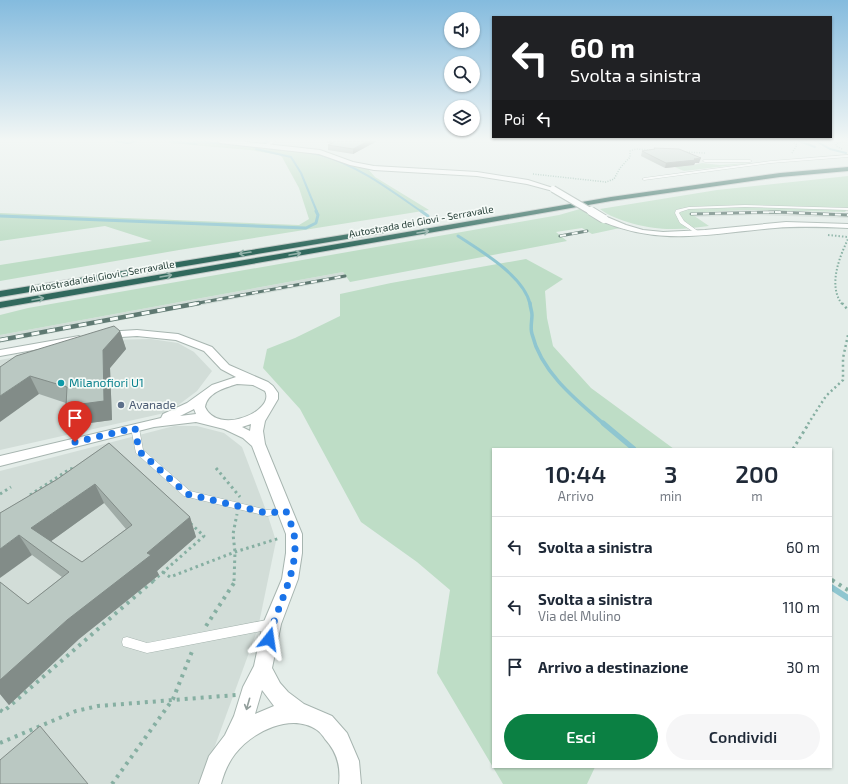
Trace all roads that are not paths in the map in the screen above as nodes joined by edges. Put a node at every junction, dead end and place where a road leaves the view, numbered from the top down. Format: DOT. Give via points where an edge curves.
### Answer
graph roads {
  1 [pos="500,178"];
  2 [pos="654,178"];
  3 [pos="716,178"];
  4 [pos="762,178"];
  5 [pos="644,179"];
  6 [pos="848,209"];
  7 [pos="848,226"];
  8 [pos="697,233"];
  9 [pos="0,294"];
  10 [pos="0,306"];
  11 [pos="0,354"];
  12 [pos="216,358"];
  13 [pos="254,381"];
  14 [pos="218,386"];
  15 [pos="204,396"];
  16 [pos="262,413"];
  17 [pos="154,423"];
  18 [pos="220,423"];
  19 [pos="135,428"];
  20 [pos="258,444"];
  21 [pos="0,461"];
  22 [pos="286,511"];
  23 [pos="272,624"];
  24 [pos="127,642"];
  25 [pos="262,668"];
  26 [pos="300,713"];
  27 [pos="232,742"];
  28 [pos="210,783"];
  29 [pos="350,784"];
  1 -- 8 [label="street, bridge" via="553,189 604,219 628,228 654,233"];
  2 -- 5 [label="lane"];
  3 -- 9 [label="highway, Autostrada dei Giovi - Serravalle, one-way" via="608,193"];
  10 -- 4 [label="highway, Autostrada dei Giovi - Serravalle, one-way" via="611,199"];
  6 -- 8 [label="lane" via="745,206 689,208 678,212 680,219"];
  7 -- 8 [label="street" via="777,225"];
  11 -- 12 [label="street" via="90,337 137,333 178,337 208,349"];
  12 -- 13 [label="street" via="225,367"];
  12 -- 14 [label="street" via="222,369"];
  13 -- 14 [label="street" via="236,380"];
  13 -- 16 [label="street" via="272,393 272,400"];
  14 -- 15 [label="street"];
  15 -- 17 [label="street" via="177,414"];
  15 -- 18 [label="street" via="200,411 205,418"];
  16 -- 18 [label="street" via="246,421"];
  16 -- 20 [label="street" via="256,427"];
  17 -- 18 [label="street" via="196,418"];
  17 -- 19 [label="street"];
  18 -- 20 [label="street" via="248,435"];
  19 -- 21 [label="street"];
  19 -- 22 [label="lane" via="139,451 187,494 267,513"];
  20 -- 22 [label="street"];
  22 -- 23 [label="street" via="294,534 294,553 290,579"];
  23 -- 24 [label="lane" via="147,648"];
  23 -- 25 [label="street"];
  25 -- 26 [label="street" via="269,686 278,698"];
  25 -- 27 [label="street, one-way"];
  26 -- 27 [label="street" via="276,714 253,724"];
  26 -- 29 [label="street" via="319,719 336,732 346,751 351,774"];
  27 -- 28 [label="street" via="219,760"];
}
